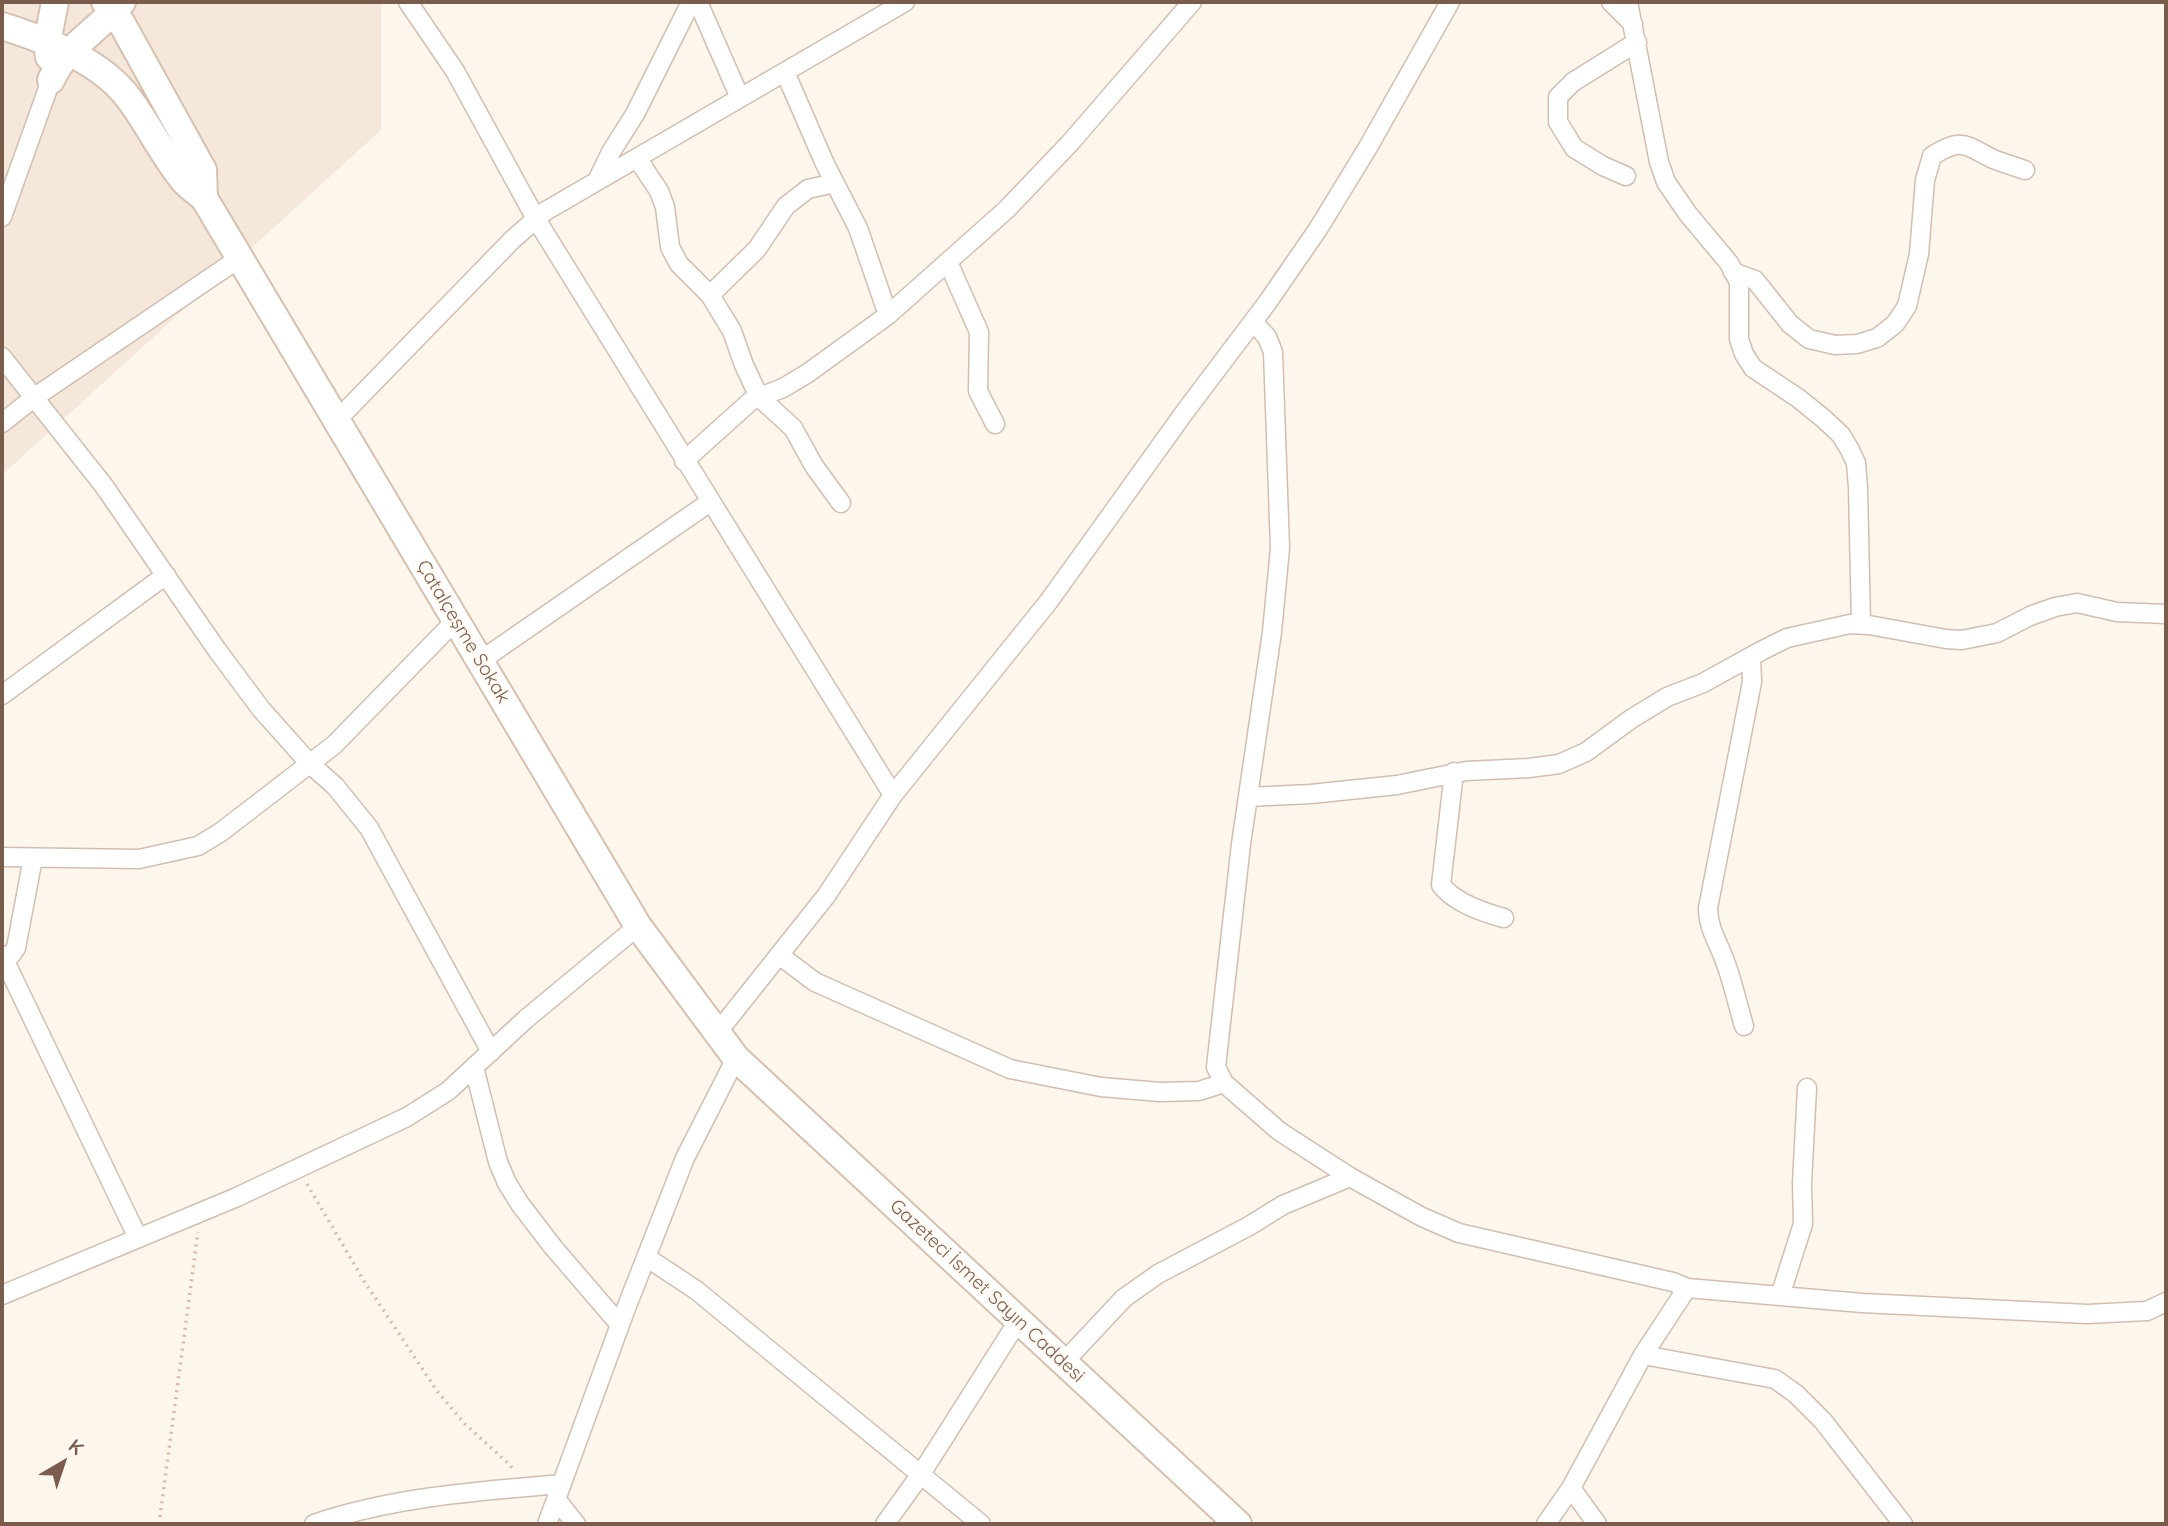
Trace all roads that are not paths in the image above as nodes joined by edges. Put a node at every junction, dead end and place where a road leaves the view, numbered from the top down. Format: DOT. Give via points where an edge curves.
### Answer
graph roads {
  1 [pos="55,2"];
  2 [pos="408,2"];
  3 [pos="691,2"];
  4 [pos="698,2"];
  5 [pos="905,2"];
  6 [pos="1192,2"];
  7 [pos="1450,2"];
  8 [pos="1611,2"];
  9 [pos="1629,2"];
  10 [pos="114,5"];
  11 [pos="2,26"];
  12 [pos="1635,34"];
  13 [pos="57,48"];
  14 [pos="785,72"];
  15 [pos="51,80"];
  16 [pos="740,98"];
  17 [pos="637,158"];
  18 [pos="2025,170"];
  19 [pos="1626,176"];
  20 [pos="597,181"];
  21 [pos="835,183"];
  22 [pos="204,198"];
  23 [pos="2,217"];
  24 [pos="536,219"];
  25 [pos="240,257"];
  26 [pos="948,262"];
  27 [pos="1733,272"];
  28 [pos="710,295"];
  29 [pos="888,315"];
  30 [pos="1253,322"];
  31 [pos="2,357"];
  32 [pos="35,397"];
  33 [pos="759,397"];
  34 [pos="337,420"];
  35 [pos="2,423"];
  36 [pos="995,424"];
  37 [pos="684,461"];
  38 [pos="710,502"];
  39 [pos="841,503"];
  40 [pos="166,575"];
  41 [pos="2166,614"];
  42 [pos="456,620"];
  43 [pos="1861,624"];
  44 [pos="1751,657"];
  45 [pos="480,662"];
  46 [pos="2,695"];
  47 [pos="310,764"];
  48 [pos="1454,772"];
  49 [pos="893,795"];
  50 [pos="1248,797"];
  51 [pos="2,857"];
  52 [pos="33,858"];
  53 [pos="1504,918"];
  54 [pos="638,926"];
  55 [pos="779,955"];
  56 [pos="3,960"];
  57 [pos="1744,1026"];
  58 [pos="717,1033"];
  59 [pos="491,1052"];
  60 [pos="736,1058"];
  61 [pos="474,1067"];
  62 [pos="1224,1083"];
  63 [pos="1807,1088"];
  64 [pos="1350,1177"];
  65 [pos="138,1238"];
  66 [pos="646,1257"];
  67 [pos="1687,1288"];
  68 [pos="2,1295"];
  69 [pos="1780,1296"];
  70 [pos="2166,1302"];
  71 [pos="1018,1321"];
  72 [pos="620,1325"];
  73 [pos="1643,1355"];
  74 [pos="1063,1363"];
  75 [pos="921,1474"];
  76 [pos="1571,1488"];
  77 [pos="559,1492"];
  78 [pos="314,1524"];
  79 [pos="547,1524"];
  80 [pos="576,1524"];
  81 [pos="886,1524"];
  82 [pos="981,1524"];
  83 [pos="1238,1524"];
  84 [pos="1546,1524"];
  85 [pos="1597,1524"];
  86 [pos="1903,1524"];
  1 -- 13 [label="street"];
  2 -- 24 [label="street" via="455,71"];
  3 -- 20 [label="street"];
  4 -- 16 [label="street"];
  5 -- 14 [label="street"];
  6 -- 26 [label="street" via="1070,143"];
  7 -- 30 [label="street" via="1324,220"];
  8 -- 12 [label="street"];
  9 -- 12 [label="street"];
  10 -- 13 [label="street" via="103,23"];
  10 -- 22 [label="street" via="203,170"];
  11 -- 13 [label="street"];
  12 -- 19 [label="street" via="1558,97 1558,122 1574,148"];
  12 -- 27 [label="street" via="1666,182"];
  13 -- 15 [label="street"];
  13 -- 22 [label="street" via="120,88 184,182"];
  14 -- 16 [label="street"];
  14 -- 21 [label="street"];
  15 -- 23 [label="street"];
  16 -- 17 [label="street"];
  17 -- 20 [label="street"];
  17 -- 28 [label="street" via="659,191 670,247 679,264"];
  18 -- 27 [label="street" via="1960,145 1932,156 1907,306 1895,324 1877,338 1835,345 1809,339 1790,324 1755,280"];
  20 -- 24 [label="street"];
  21 -- 28 [label="street" via="808,188 786,206 757,249"];
  21 -- 29 [label="street" via="859,228"];
  22 -- 25 [label="street, Çatalçeşme Sokak"];
  24 -- 34 [label="street"];
  24 -- 37 [label="street"];
  25 -- 32 [label="street"];
  25 -- 34 [label="street, Çatalçeşme Sokak"];
  26 -- 29 [label="street"];
  26 -- 36 [label="street" via="979,332 978,391"];
  27 -- 43 [label="street" via="1739,282 1740,339 1753,368 1833,427 1856,463"];
  28 -- 33 [label="street" via="732,331"];
  29 -- 33 [label="street" via="808,373"];
  30 -- 49 [label="street" via="1049,600"];
  30 -- 50 [label="street" via="1273,352 1280,548"];
  31 -- 32 [label="street"];
  32 -- 35 [label="street"];
  32 -- 40 [label="street"];
  33 -- 37 [label="street"];
  33 -- 39 [label="street" via="793,428"];
  34 -- 42 [label="street, Çatalçeşme Sokak"];
  37 -- 38 [label="street"];
  38 -- 45 [label="street"];
  38 -- 49 [label="street"];
  40 -- 46 [label="street"];
  40 -- 47 [label="street" via="254,699"];
  41 -- 43 [label="street" via="2117,612 2077,603 2030,616 1997,633 1962,640"];
  42 -- 45 [label="street, Çatalçeşme Sokak"];
  42 -- 47 [label="street"];
  43 -- 44 [label="street" via="1787,638"];
  44 -- 48 [label="street" via="1667,697 1586,752 1559,764"];
  44 -- 57 [label="street" via="1752,682 1708,908 1708,921"];
  45 -- 54 [label="street, Çatalçeşme Sokak"];
  47 -- 52 [label="street" via="198,846 139,859"];
  47 -- 59 [label="street" via="369,828"];
  48 -- 50 [label="street" via="1397,785"];
  48 -- 53 [label="street" via="1441,885 1449,895"];
  49 -- 55 [label="street" via="826,896"];
  50 -- 62 [label="street" via="1216,1067"];
  51 -- 52 [label="street"];
  52 -- 56 [label="street" via="16,948"];
  54 -- 58 [label="street, Çatalçeşme Sokak"];
  54 -- 59 [label="street"];
  55 -- 58 [label="street"];
  55 -- 62 [label="street" via="815,982 1010,1069 1101,1087 1160,1092 1199,1091"];
  56 -- 65 [label="street"];
  58 -- 60 [label="street, Çatalçeşme Sokak"];
  59 -- 61 [label="street"];
  60 -- 66 [label="street" via="685,1158"];
  60 -- 71 [label="street, Gazeteci İsmet Sayın Caddesi"];
  61 -- 65 [label="street" via="448,1091 407,1117"];
  61 -- 72 [label="street" via="507,1183 553,1247"];
  62 -- 64 [label="street" via="1279,1131"];
  63 -- 69 [label="street" via="1803,1224"];
  64 -- 67 [label="street" via="1459,1233"];
  64 -- 74 [label="street" via="1283,1205 1158,1274 1124,1298"];
  65 -- 68 [label="street"];
  66 -- 72 [label="street"];
  66 -- 75 [label="street" via="696,1290"];
  67 -- 69 [label="street"];
  67 -- 73 [label="street"];
  69 -- 70 [label="street" via="2087,1314 2147,1311"];
  71 -- 74 [label="street, Gazeteci İsmet Sayın Caddesi"];
  71 -- 75 [label="street"];
  72 -- 77 [label="street"];
  73 -- 76 [label="street"];
  73 -- 86 [label="street" via="1775,1379 1823,1421"];
  74 -- 83 [label="street, Gazeteci İsmet Sayın Caddesi"];
  75 -- 81 [label="street"];
  75 -- 82 [label="street"];
  76 -- 84 [label="street"];
  76 -- 85 [label="street"];
  77 -- 78 [label="street" via="525,1487 474,1492 350,1512"];
  77 -- 79 [label="street"];
  77 -- 80 [label="street"];
}
